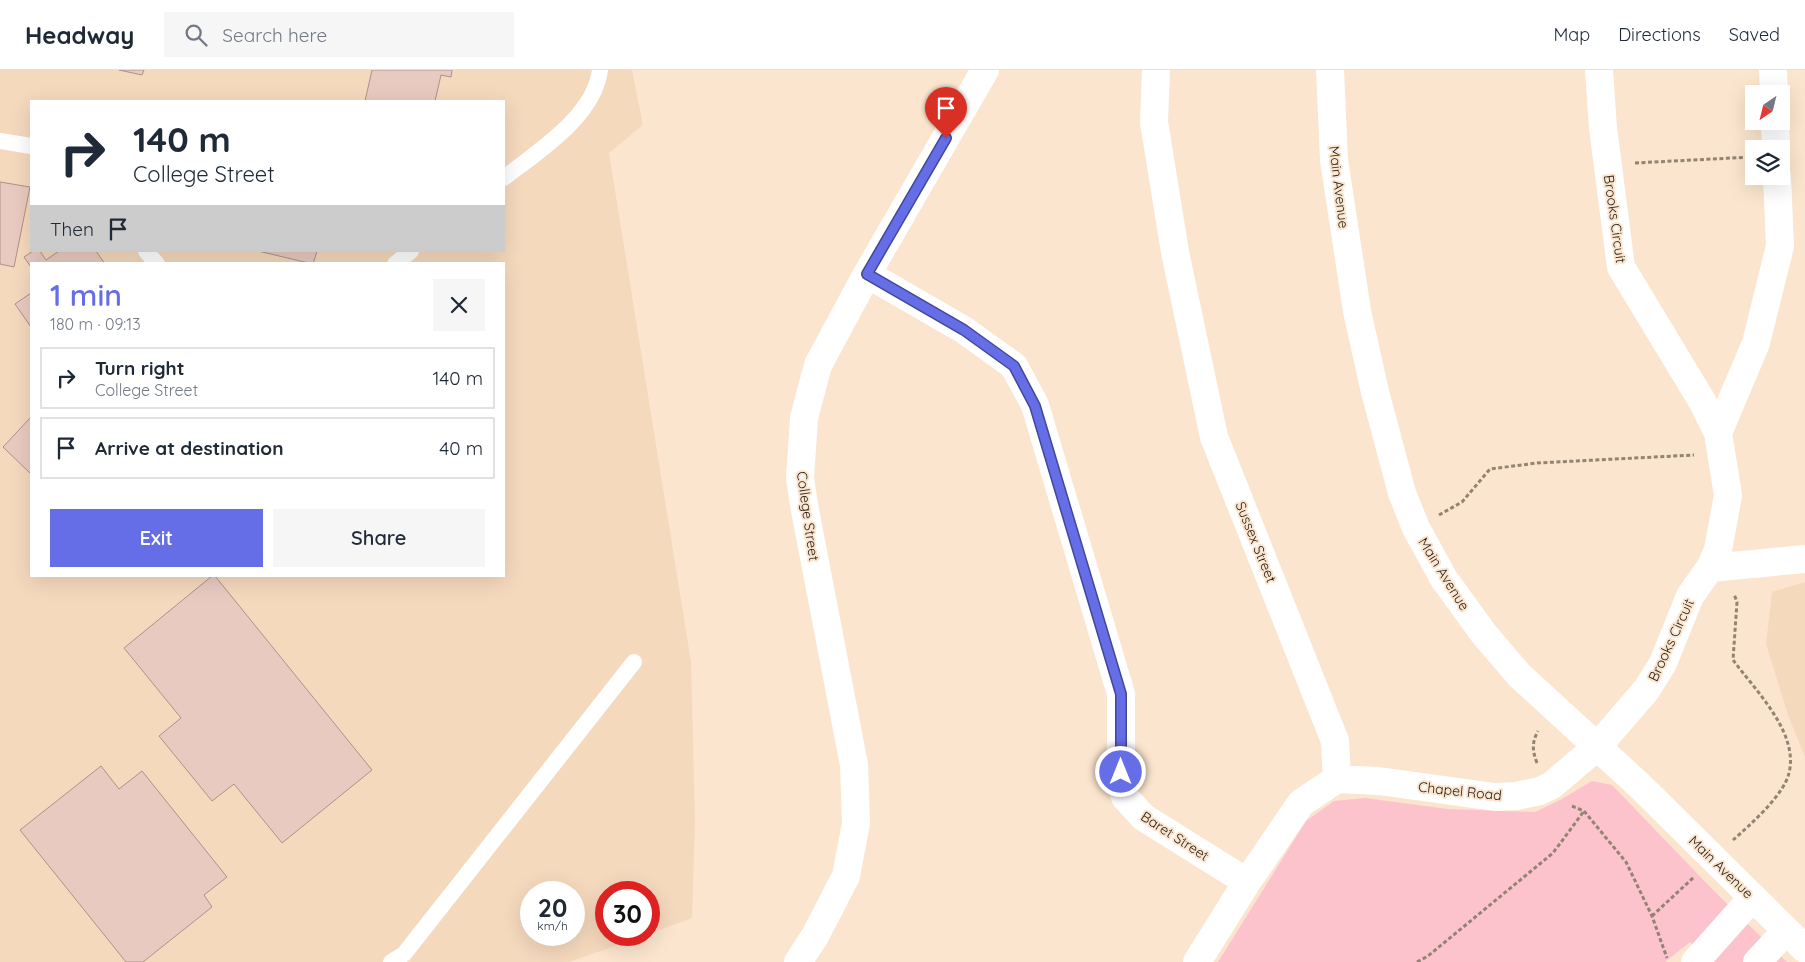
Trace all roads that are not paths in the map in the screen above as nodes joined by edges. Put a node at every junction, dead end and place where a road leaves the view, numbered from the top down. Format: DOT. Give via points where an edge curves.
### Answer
graph roads {
  1 [pos="600,70"];
  2 [pos="985,70"];
  3 [pos="1156,70"];
  4 [pos="1330,70"];
  5 [pos="1599,70"];
  6 [pos="1773,70"];
  7 [pos="1774,85"];
  8 [pos="0,141"];
  9 [pos="30,146"];
  10 [pos="505,177"];
  11 [pos="1777,185"];
  12 [pos="147,252"];
  13 [pos="410,252"];
  14 [pos="155,262"];
  15 [pos="397,262"];
  16 [pos="867,274"];
  17 [pos="1718,433"];
  18 [pos="1805,559"];
  19 [pos="1710,568"];
  20 [pos="634,662"];
  21 [pos="1598,746"];
  22 [pos="1337,779"];
  23 [pos="1247,882"];
  24 [pos="1752,897"];
  25 [pos="1796,940"];
  26 [pos="1697,961"];
  27 [pos="391,962"];
  28 [pos="798,962"];
  29 [pos="1196,962"];
  30 [pos="1757,962"];
  1 -- 10 [label="lane" via="599,83 567,129"];
  2 -- 16 [label="street, College Street"];
  3 -- 22 [label="street, Sussex Street" via="1154,122 1174,252 1214,437 1335,741"];
  4 -- 21 [label="street, Main Avenue" via="1334,160 1357,311 1402,493 1416,528 1444,579 1484,634 1519,674"];
  5 -- 17 [label="street, Brooks Circuit" via="1621,267"];
  6 -- 7 [label="street"];
  8 -- 9 [label="lane"];
  11 -- 17 [label="street" via="1780,246 1756,343"];
  12 -- 14 [label="lane"];
  13 -- 15 [label="lane"];
  16 -- 23 [label="street, Baret Street" via="964,330 1014,366 1035,406 1121,694 1121,772 1125,797 1143,817"];
  16 -- 28 [label="street, College Street" via="818,365 804,418 802,496 854,765 856,823 846,876"];
  17 -- 19 [label="street, Brooks Circuit" via="1728,496 1718,550"];
  18 -- 19 [label="street"];
  19 -- 21 [label="street, Brooks Circuit" via="1690,596 1663,664 1647,689"];
  20 -- 27 [label="lane" via="404,954"];
  21 -- 22 [label="street, Chapel Road" via="1552,785 1516,796 1495,797 1379,781"];
  21 -- 24 [label="street, Main Avenue"];
  22 -- 23 [label="street" via="1302,803"];
  23 -- 29 [label="street"];
  24 -- 25 [label="street, Main Avenue"];
  24 -- 26 [label="street"];
  25 -- 30 [label="street"];
}
